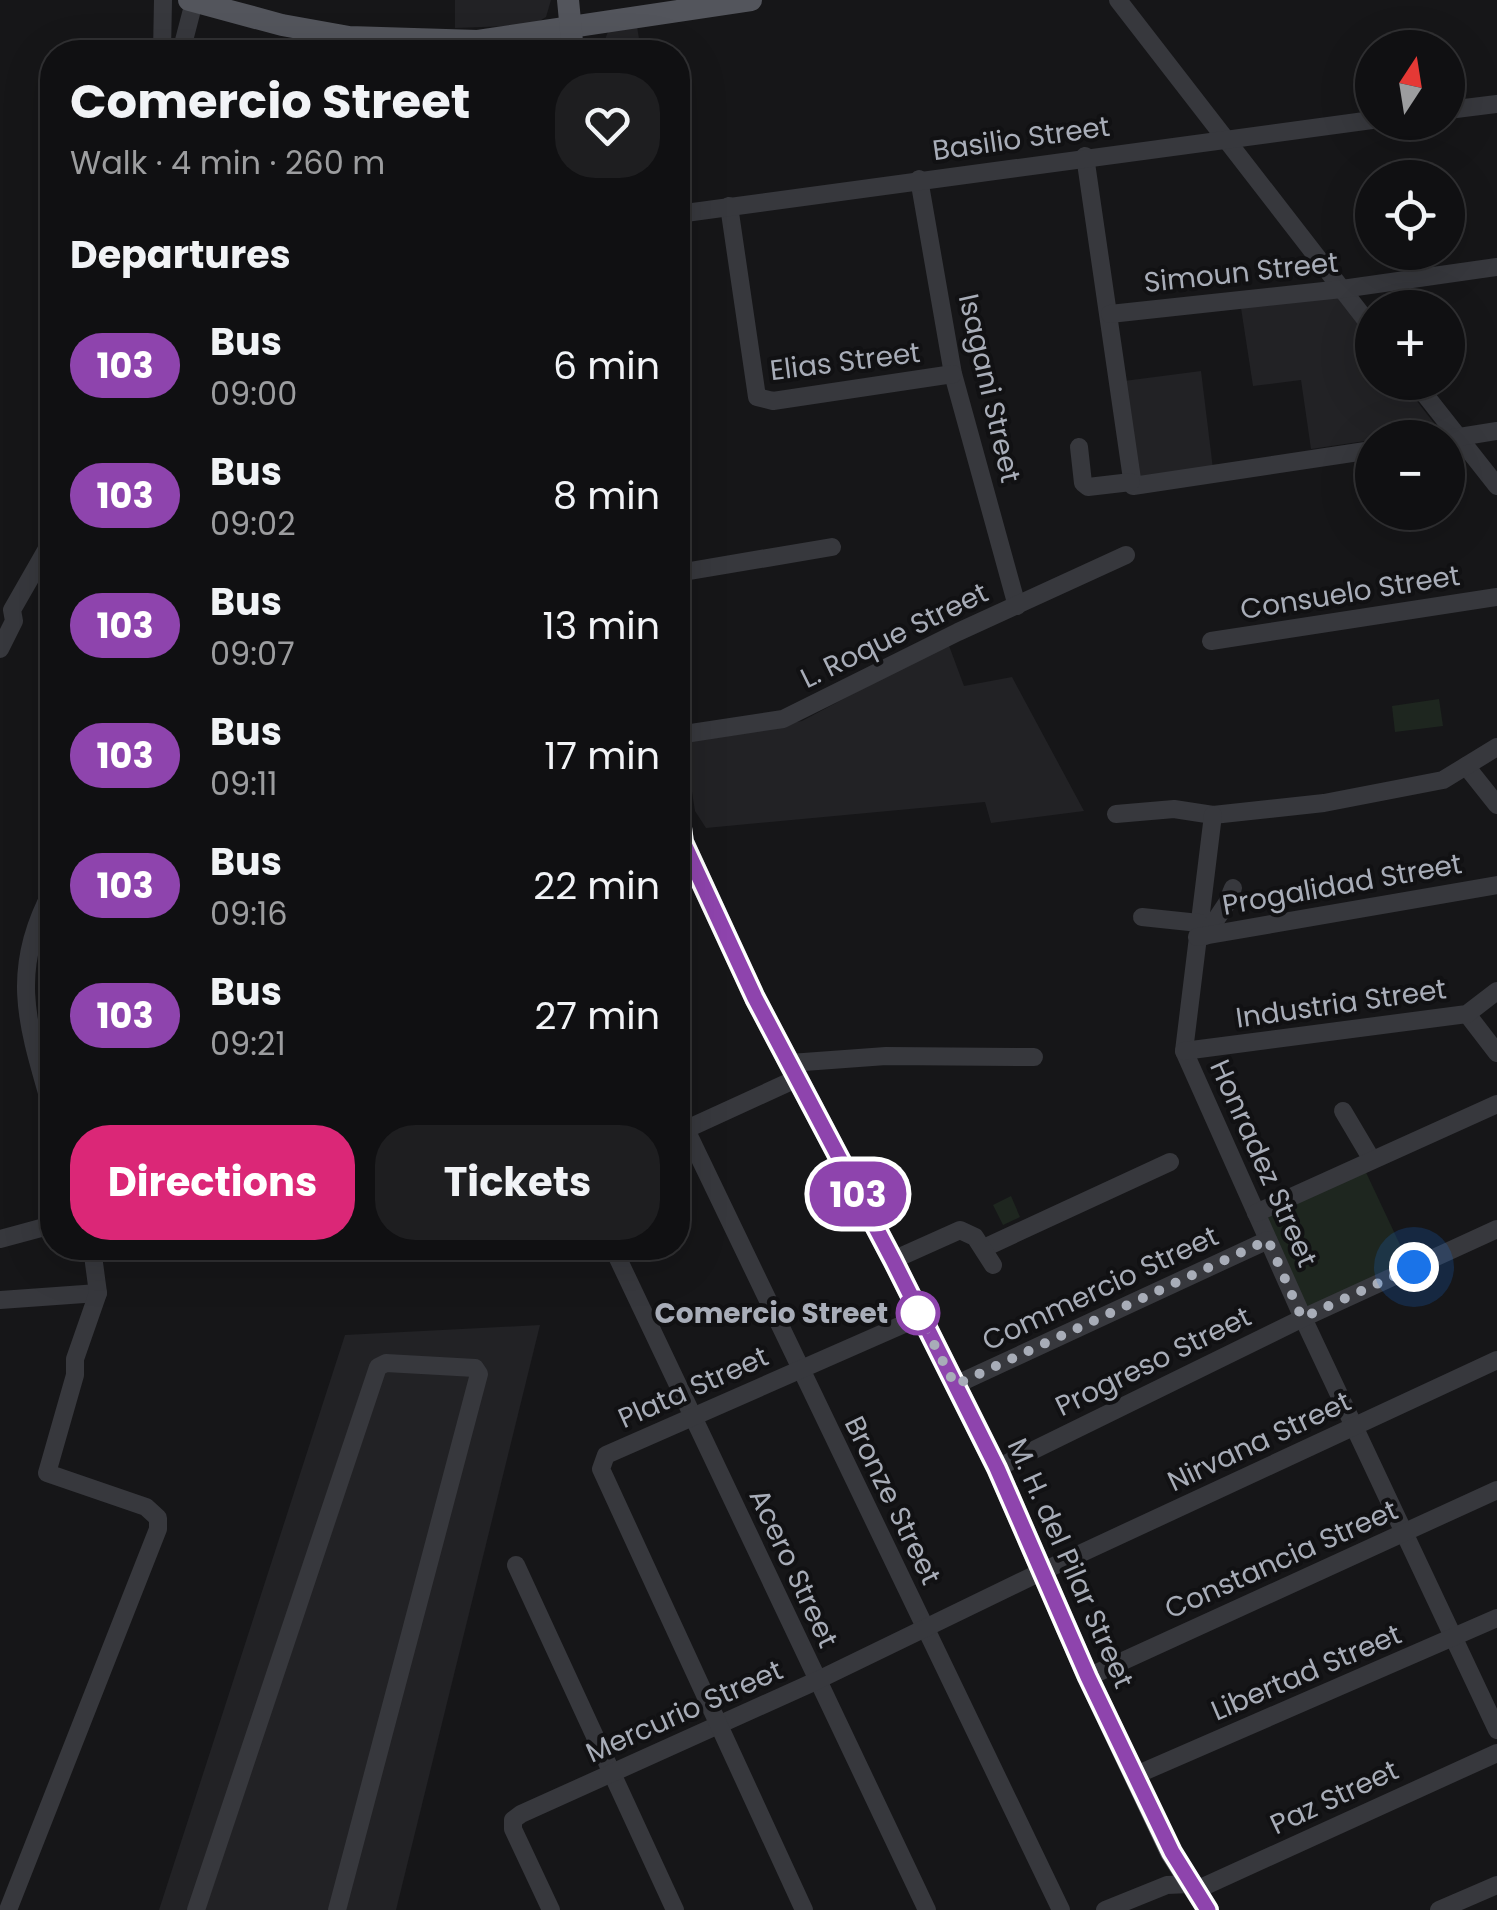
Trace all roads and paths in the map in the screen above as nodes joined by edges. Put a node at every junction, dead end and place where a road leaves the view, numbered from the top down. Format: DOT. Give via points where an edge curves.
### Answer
graph roads {
  1 [pos="163,0"];
  2 [pos="568,0"];
  3 [pos="751,0"];
  4 [pos="1118,0"];
  5 [pos="192,1"];
  6 [pos="571,28"];
  7 [pos="162,40"];
  8 [pos="184,40"];
  9 [pos="452,40"];
  10 [pos="485,40"];
  11 [pos="572,40"];
  12 [pos="1497,104"];
  13 [pos="1465,108"];
  14 [pos="1355,122"];
  15 [pos="1222,139"];
  16 [pos="1085,156"];
  17 [pos="919,180"];
  18 [pos="729,206"];
  19 [pos="690,212"];
  20 [pos="1497,267"];
  21 [pos="1342,290"];
  22 [pos="1355,306"];
  23 [pos="1110,314"];
  24 [pos="954,374"];
  25 [pos="1497,432"];
  26 [pos="1465,436"];
  27 [pos="1079,446"];
  28 [pos="1465,451"];
  29 [pos="1355,452"];
  30 [pos="1132,484"];
  31 [pos="1497,486"];
  32 [pos="832,547"];
  33 [pos="1126,555"];
  34 [pos="40,561"];
  35 [pos="690,571"];
  36 [pos="1497,597"];
  37 [pos="1016,606"];
  38 [pos="1212,641"];
  39 [pos="0,650"];
  40 [pos="690,733"];
  41 [pos="1497,747"];
  42 [pos="1466,766"];
  43 [pos="1497,805"];
  44 [pos="1116,814"];
  45 [pos="1213,815"];
  46 [pos="690,864"];
  47 [pos="1497,885"];
  48 [pos="1233,888"];
  49 [pos="40,915"];
  50 [pos="1142,917"];
  51 [pos="1200,932"];
  52 [pos="1497,991"];
  53 [pos="1466,1014"];
  54 [pos="1184,1051"];
  55 [pos="1497,1053"];
  56 [pos="1034,1057"];
  57 [pos="40,1065"];
  58 [pos="794,1071"];
  59 [pos="1497,1104"];
  60 [pos="1343,1111"];
  61 [pos="690,1120"];
  62 [pos="690,1145"];
  63 [pos="1372,1160"];
  64 [pos="1170,1162"];
  65 [pos="1256,1213"];
  66 [pos="40,1228"];
  67 [pos="1497,1230"];
  68 [pos="0,1239"];
  69 [pos="1268,1240"];
  70 [pos="984,1248"];
  71 [pos="94,1260"];
  72 [pos="620,1260"];
  73 [pos="893,1260"];
  74 [pos="992,1265"];
  75 [pos="98,1293"];
  76 [pos="0,1300"];
  77 [pos="920,1317"];
  78 [pos="1302,1318"];
  79 [pos="1497,1360"];
  80 [pos="800,1370"];
  81 [pos="955,1385"];
  82 [pos="692,1417"];
  83 [pos="1356,1426"];
  84 [pos="997,1468"];
  85 [pos="1497,1490"];
  86 [pos="1404,1534"];
  87 [pos="516,1564"];
  88 [pos="1043,1570"];
  89 [pos="1497,1618"];
  90 [pos="924,1628"];
  91 [pos="1454,1639"];
  92 [pos="1088,1677"];
  93 [pos="816,1681"];
  94 [pos="718,1726"];
  95 [pos="1497,1730"];
  96 [pos="1497,1752"];
  97 [pos="611,1775"];
  98 [pos="1136,1775"];
  99 [pos="1172,1852"];
  100 [pos="1497,1885"];
  101 [pos="1146,1892"];
  102 [pos="1197,1895"];
  103 [pos="8,1910"];
  104 [pos="196,1910"];
  105 [pos="336,1910"];
  106 [pos="551,1910"];
  107 [pos="675,1910"];
  108 [pos="804,1910"];
  109 [pos="927,1910"];
  110 [pos="1060,1910"];
  111 [pos="1105,1910"];
  112 [pos="1440,1910"];
  1 -- 7 [label="street"];
  2 -- 6 [label="main road"];
  3 -- 6 [label="main road"];
  4 -- 15 [label="street"];
  5 -- 8 [label="street"];
  5 -- 9 [label="main road" via="349,36"];
  6 -- 10 [label="main road"];
  6 -- 11 [label="main road"];
  12 -- 13 [label="street"];
  14 -- 15 [label="street, Basilio Street"];
  15 -- 16 [label="street, Basilio Street"];
  15 -- 21 [label="street"];
  16 -- 17 [label="street, Basilio Street"];
  16 -- 23 [label="street"];
  17 -- 18 [label="street, Basilio Street"];
  17 -- 24 [label="street, Isagani Street"];
  18 -- 19 [label="street, Basilio Street"];
  18 -- 24 [label="street, Elias Street" via="757,397 773,401"];
  20 -- 21 [label="street, Simoun Street"];
  21 -- 22 [label="street"];
  21 -- 23 [label="street, Simoun Street"];
  23 -- 30 [label="street"];
  24 -- 37 [label="street, Isagani Street"];
  25 -- 26 [label="street"];
  27 -- 30 [label="street" via="1083,484"];
  28 -- 31 [label="street"];
  29 -- 30 [label="street"];
  32 -- 35 [label="street"];
  33 -- 37 [label="street, L. Roque Street"];
  34 -- 39 [label="street" via="12,610 14,621"];
  36 -- 38 [label="street, Consuelo Street"];
  37 -- 40 [label="street, L. Roque Street" via="783,719"];
  41 -- 42 [label="street"];
  42 -- 43 [label="street"];
  42 -- 45 [label="street" via="1416,787"];
  44 -- 45 [label="street" via="1174,809"];
  45 -- 51 [label="street, Honradez Street"];
  46 -- 58 [label="main road, M. H. del Pilar Street"];
  47 -- 51 [label="street, Progalidad Street"];
  48 -- 51 [label="street"];
  49 -- 57 [label="street" via="27,953 24,1006"];
  50 -- 51 [label="street, Progalidad Street"];
  51 -- 54 [label="street, Honradez Street"];
  52 -- 53 [label="street, Industria Street"];
  53 -- 54 [label="street, Industria Street"];
  53 -- 55 [label="street"];
  54 -- 65 [label="street, Honradez Street"];
  56 -- 58 [label="street" via="886,1056"];
  58 -- 61 [label="street"];
  58 -- 73 [label="main road, M. H. del Pilar Street"];
  59 -- 63 [label="street"];
  60 -- 63 [label="street"];
  62 -- 80 [label="street, Bronze Street"];
  63 -- 65 [label="street"];
  64 -- 70 [label="street"];
  65 -- 69 [label="street, Honradez Street"];
  66 -- 68 [label="street"];
  67 -- 78 [label="street, Progreso Street"];
  69 -- 78 [label="street, Honradez Street"];
  69 -- 81 [label="street, Commercio Street"];
  70 -- 73 [label="street" via="960,1230"];
  70 -- 74 [label="street"];
  71 -- 75 [label="street"];
  72 -- 82 [label="street, Acero Street"];
  73 -- 77 [label="main road, M. H. del Pilar Street"];
  75 -- 76 [label="street"];
  75 -- 103 [label="street" via="75,1359 84,1378 48,1473 146,1507 158,1528"];
  77 -- 80 [label="street, Plata Street"];
  77 -- 81 [label="main road, M. H. del Pilar Street"];
  78 -- 83 [label="street, Honradez Street"];
  78 -- 84 [label="street, Progreso Street"];
  79 -- 83 [label="street, Nirvana Street"];
  80 -- 82 [label="street, Plata Street"];
  80 -- 90 [label="street, Bronze Street"];
  81 -- 84 [label="main road, M. H. del Pilar Street"];
  82 -- 93 [label="street, Acero Street"];
  82 -- 94 [label="street, Plata Street" via="606,1456 601,1469"];
  83 -- 86 [label="street, Honradez Street"];
  83 -- 88 [label="street, Nirvana Street"];
  84 -- 88 [label="main road, M. H. del Pilar Street"];
  85 -- 86 [label="street, Constancia Street"];
  86 -- 91 [label="street, Honradez Street"];
  86 -- 92 [label="street, Constancia Street"];
  87 -- 97 [label="street"];
  88 -- 90 [label="street, Mercurio Street"];
  88 -- 92 [label="main road, M. H. del Pilar Street"];
  89 -- 91 [label="street, Libertad Street"];
  90 -- 93 [label="street, Mercurio Street"];
  90 -- 110 [label="street, Bronze Street"];
  91 -- 95 [label="street, Honradez Street"];
  91 -- 98 [label="street, Libertad Street"];
  92 -- 98 [label="main road, M. H. del Pilar Street"];
  93 -- 94 [label="street, Mercurio Street"];
  93 -- 109 [label="street, Acero Street"];
  94 -- 97 [label="street, Mercurio Street"];
  94 -- 108 [label="street"];
  96 -- 102 [label="street, Paz Street"];
  97 -- 106 [label="street, Mercurio Street" via="512,1823"];
  97 -- 107 [label="street"];
  98 -- 99 [label="main road, M. H. del Pilar Street"];
  99 -- 101 [label="street" via="1164,1876"];
  99 -- 102 [label="main road, M. H. del Pilar Street"];
  100 -- 112 [label="street"];
  101 -- 102 [label="street, Paz Street" via="1167,1885"];
  101 -- 111 [label="street, Paz Street"];
  104 -- 105 [label="street" via="378,1367 475,1368 480,1374"];
}
